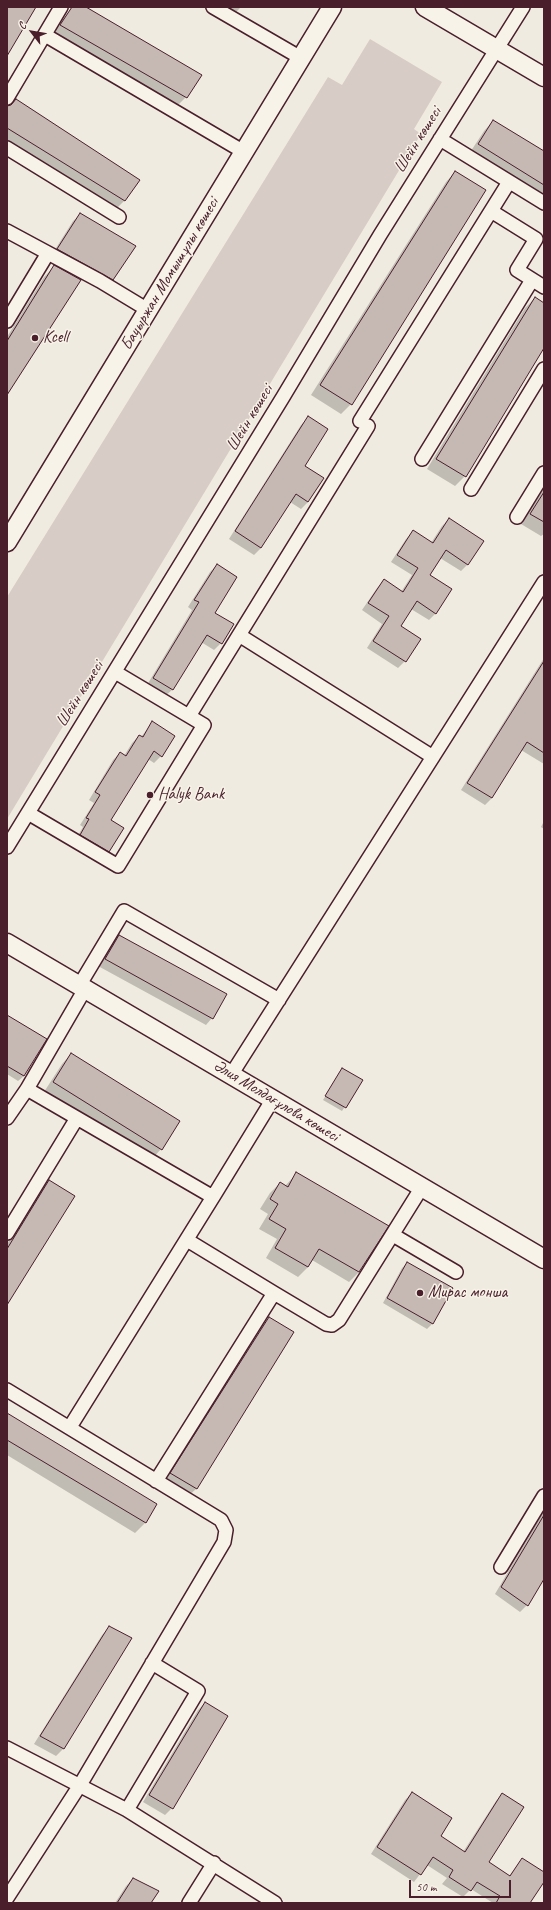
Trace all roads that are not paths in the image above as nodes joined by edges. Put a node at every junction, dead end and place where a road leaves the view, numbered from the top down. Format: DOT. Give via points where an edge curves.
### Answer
graph roads {
  1 [pos="61,7"];
  2 [pos="213,7"];
  3 [pos="332,7"];
  4 [pos="425,7"];
  5 [pos="523,7"];
  6 [pos="45,35"];
  7 [pos="497,49"];
  8 [pos="301,58"];
  9 [pos="544,77"];
  10 [pos="7,98"];
  11 [pos="440,140"];
  12 [pos="7,148"];
  13 [pos="244,152"];
  14 [pos="509,182"];
  15 [pos="544,203"];
  16 [pos="491,211"];
  17 [pos="119,217"];
  18 [pos="7,231"];
  19 [pos="48,253"];
  20 [pos="532,280"];
  21 [pos="544,287"];
  22 [pos="148,310"];
  23 [pos="7,321"];
  24 [pos="544,369"];
  25 [pos="422,459"];
  26 [pos="544,473"];
  27 [pos="471,489"];
  28 [pos="517,517"];
  29 [pos="7,542"];
  30 [pos="544,582"];
  31 [pos="239,635"];
  32 [pos="115,672"];
  33 [pos="188,716"];
  34 [pos="433,757"];
  35 [pos="28,813"];
  36 [pos="7,847"];
  37 [pos="7,943"];
  38 [pos="82,987"];
  39 [pos="278,1000"];
  40 [pos="231,1075"];
  41 [pos="27,1089"];
  42 [pos="273,1099"];
  43 [pos="7,1118"];
  44 [pos="77,1118"];
  45 [pos="422,1188"];
  46 [pos="213,1197"];
  47 [pos="7,1233"];
  48 [pos="393,1235"];
  49 [pos="187,1240"];
  50 [pos="544,1259"];
  51 [pos="456,1272"];
  52 [pos="274,1293"];
  53 [pos="7,1390"];
  54 [pos="70,1428"];
  55 [pos="156,1481"];
  56 [pos="544,1496"];
  57 [pos="501,1567"];
  58 [pos="152,1662"];
  59 [pos="7,1748"];
  60 [pos="80,1785"];
  61 [pos="127,1810"];
  62 [pos="214,1864"];
  63 [pos="7,1898"];
  64 [pos="189,1903"];
  65 [pos="274,1903"];
  1 -- 6 [label="street"];
  2 -- 8 [label="street"];
  3 -- 8 [label="street, Бауыржан Момышұлы көшесі"];
  4 -- 7 [label="street"];
  5 -- 7 [label="street, Шейн көшесі"];
  6 -- 10 [label="street"];
  6 -- 13 [label="street"];
  7 -- 9 [label="street"];
  7 -- 11 [label="street, Шейн көшесі"];
  8 -- 13 [label="street, Бауыржан Момышұлы көшесі"];
  11 -- 14 [label="street"];
  11 -- 32 [label="street, Шейн көшесі"];
  12 -- 17 [label="street"];
  13 -- 22 [label="street, Бауыржан Момышұлы көшесі"];
  14 -- 15 [label="street"];
  14 -- 16 [label="street"];
  16 -- 20 [label="street" via="536,239 516,270"];
  16 -- 31 [label="street"];
  18 -- 19 [label="street"];
  19 -- 22 [label="street"];
  19 -- 23 [label="street"];
  20 -- 21 [label="street"];
  20 -- 25 [label="street"];
  22 -- 29 [label="street, Бауыржан Момышұлы көшесі"];
  24 -- 27 [label="street"];
  26 -- 28 [label="street"];
  30 -- 34 [label="street"];
  31 -- 33 [label="street"];
  31 -- 34 [label="street"];
  32 -- 33 [label="street"];
  32 -- 35 [label="street, Шейн көшесі"];
  33 -- 35 [label="street" via="204,725 118,866"];
  34 -- 39 [label="street"];
  35 -- 36 [label="street, Шейн көшесі"];
  37 -- 38 [label="street, Әлия Молдағұлова көшесі"];
  38 -- 39 [label="street" via="124,911"];
  38 -- 40 [label="street, Әлия Молдағұлова көшесі"];
  38 -- 41 [label="street"];
  39 -- 40 [label="street"];
  40 -- 42 [label="street, Әлия Молдағұлова көшесі"];
  41 -- 43 [label="street"];
  41 -- 44 [label="street"];
  42 -- 45 [label="street, Әлия Молдағұлова көшесі"];
  42 -- 46 [label="street"];
  44 -- 46 [label="street"];
  44 -- 47 [label="street"];
  45 -- 48 [label="street"];
  45 -- 50 [label="street, Әлия Молдағұлова көшесі"];
  46 -- 49 [label="street"];
  48 -- 51 [label="street"];
  48 -- 52 [label="street" via="339,1320 332,1325 326,1324"];
  49 -- 52 [label="street"];
  49 -- 54 [label="street"];
  52 -- 55 [label="street"];
  53 -- 54 [label="street"];
  54 -- 55 [label="street"];
  55 -- 58 [label="street" via="221,1520 226,1530 224,1542"];
  56 -- 57 [label="street"];
  58 -- 60 [label="street"];
  58 -- 61 [label="street" via="198,1691"];
  59 -- 60 [label="street"];
  60 -- 61 [label="street"];
  60 -- 63 [label="street"];
  61 -- 62 [label="street"];
  62 -- 64 [label="street"];
  62 -- 65 [label="street"];
}
